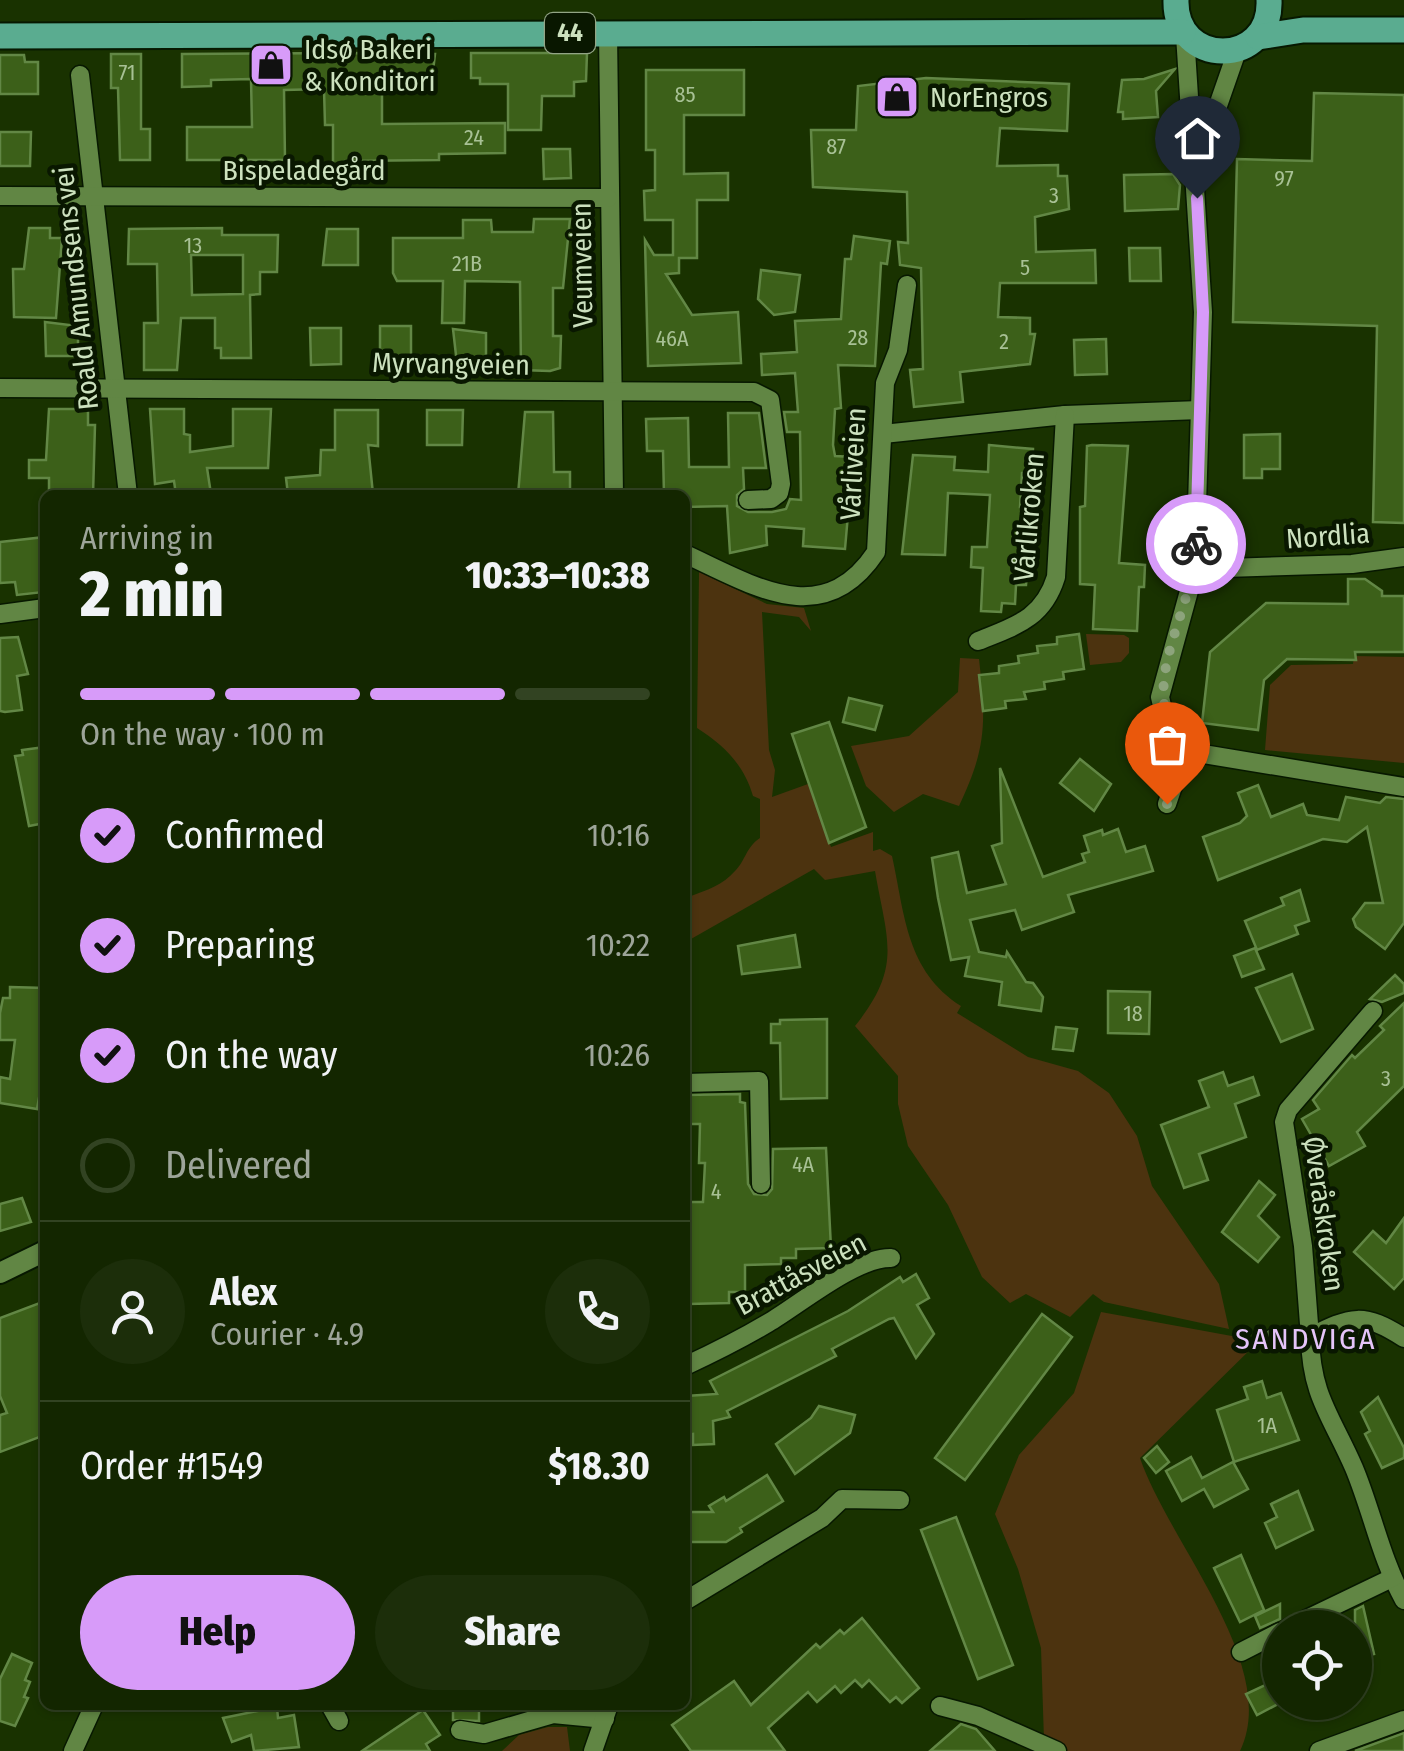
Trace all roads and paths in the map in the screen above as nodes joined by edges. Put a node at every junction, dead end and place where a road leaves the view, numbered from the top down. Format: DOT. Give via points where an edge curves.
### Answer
graph roads {
  1 [pos="1176,0"];
  2 [pos="1269,0"];
  3 [pos="1404,30"];
  4 [pos="608,33"];
  5 [pos="1184,33"];
  6 [pos="0,36"];
  7 [pos="1247,44"];
  8 [pos="80,75"];
  9 [pos="1196,168"];
  10 [pos="0,196"];
  11 [pos="94,197"];
  12 [pos="608,198"];
  13 [pos="907,285"];
  14 [pos="0,388"];
  15 [pos="114,390"];
  16 [pos="611,394"];
  17 [pos="1200,410"];
  18 [pos="1065,415"];
  19 [pos="882,434"];
  20 [pos="127,490"];
  21 [pos="614,490"];
  22 [pos="748,500"];
  23 [pos="690,556"];
  24 [pos="1404,558"];
  25 [pos="1195,569"];
  26 [pos="40,609"];
  27 [pos="0,614"];
  28 [pos="978,642"];
  29 [pos="1185,751"];
  30 [pos="1404,786"];
  31 [pos="1167,804"];
  32 [pos="1373,1011"];
  33 [pos="690,1083"];
  34 [pos="761,1184"];
  35 [pos="40,1253"];
  36 [pos="891,1258"];
  37 [pos="0,1272"];
  38 [pos="1310,1337"];
  39 [pos="1272,1338"];
  40 [pos="1404,1338"];
  41 [pos="690,1363"];
  42 [pos="900,1500"];
  43 [pos="1392,1578"];
  44 [pos="690,1598"];
  45 [pos="1404,1600"];
  46 [pos="1325,1610"];
  47 [pos="1262,1641"];
  48 [pos="1241,1652"];
  49 [pos="940,1706"];
  50 [pos="92,1710"];
  51 [pos="607,1712"];
  52 [pos="1404,1720"];
  53 [pos="460,1730"];
  54 [pos="73,1751"];
  55 [pos="593,1751"];
  56 [pos="1057,1751"];
  57 [pos="1319,1751"];
  1 -- 5 [label="main road"];
  2 -- 7 [label="main road" via="1267,22"];
  3 -- 7 [label="main road, 44" via="1304,30"];
  4 -- 5 [label="main road, 44"];
  4 -- 6 [label="main road, 44"];
  4 -- 12 [label="street, Veumveien"];
  5 -- 7 [label="main road, 44" via="1214,52"];
  5 -- 9 [label="street"];
  7 -- 9 [label="street"];
  8 -- 11 [label="street, Roald Amundsens vei"];
  9 -- 17 [label="street"];
  10 -- 11 [label="street, Bispeladegård"];
  11 -- 12 [label="street, Bispeladegård"];
  11 -- 15 [label="street, Roald Amundsens vei"];
  12 -- 16 [label="street, Veumveien"];
  13 -- 19 [label="street, Vårliveien" via="898,350 886,378"];
  14 -- 15 [label="street, Myrvangveien"];
  15 -- 16 [label="street, Myrvangveien"];
  15 -- 20 [label="street, Roald Amundsens vei"];
  16 -- 21 [label="street, Veumveien"];
  16 -- 22 [label="street, Myrvangveien" via="766,396 775,413 780,493"];
  17 -- 18 [label="street, Vårlikroken"];
  17 -- 25 [label="street"];
  18 -- 19 [label="street, Vårlikroken"];
  18 -- 28 [label="street, Vårlikroken" via="1056,577 1048,600 1032,619"];
  19 -- 23 [label="street, Vårliveien" via="876,552 836,590 815,598 785,596"];
  24 -- 25 [label="street, Nordlia"];
  25 -- 29 [label="street" via="1160,697 1166,723"];
  26 -- 27 [label="street"];
  29 -- 30 [label="street"];
  29 -- 31 [label="street"];
  32 -- 38 [label="street, Øveråskroken" via="1284,1116"];
  33 -- 34 [label="street" via="759,1081"];
  35 -- 37 [label="street"];
  36 -- 41 [label="street, Brattåsveien" via="832,1282"];
  38 -- 39 [label="street"];
  38 -- 40 [label="street" via="1364,1318"];
  38 -- 43 [label="street, Øveråskroken" via="1314,1386 1354,1468"];
  42 -- 44 [label="street" via="842,1499 822,1518"];
  43 -- 45 [label="street, Øveråskroken"];
  43 -- 46 [label="street"];
  47 -- 48 [label="street"];
  49 -- 56 [label="street"];
  50 -- 54 [label="street"];
  51 -- 53 [label="street" via="553,1714 484,1734"];
  51 -- 55 [label="street"];
  52 -- 57 [label="street"];
}
